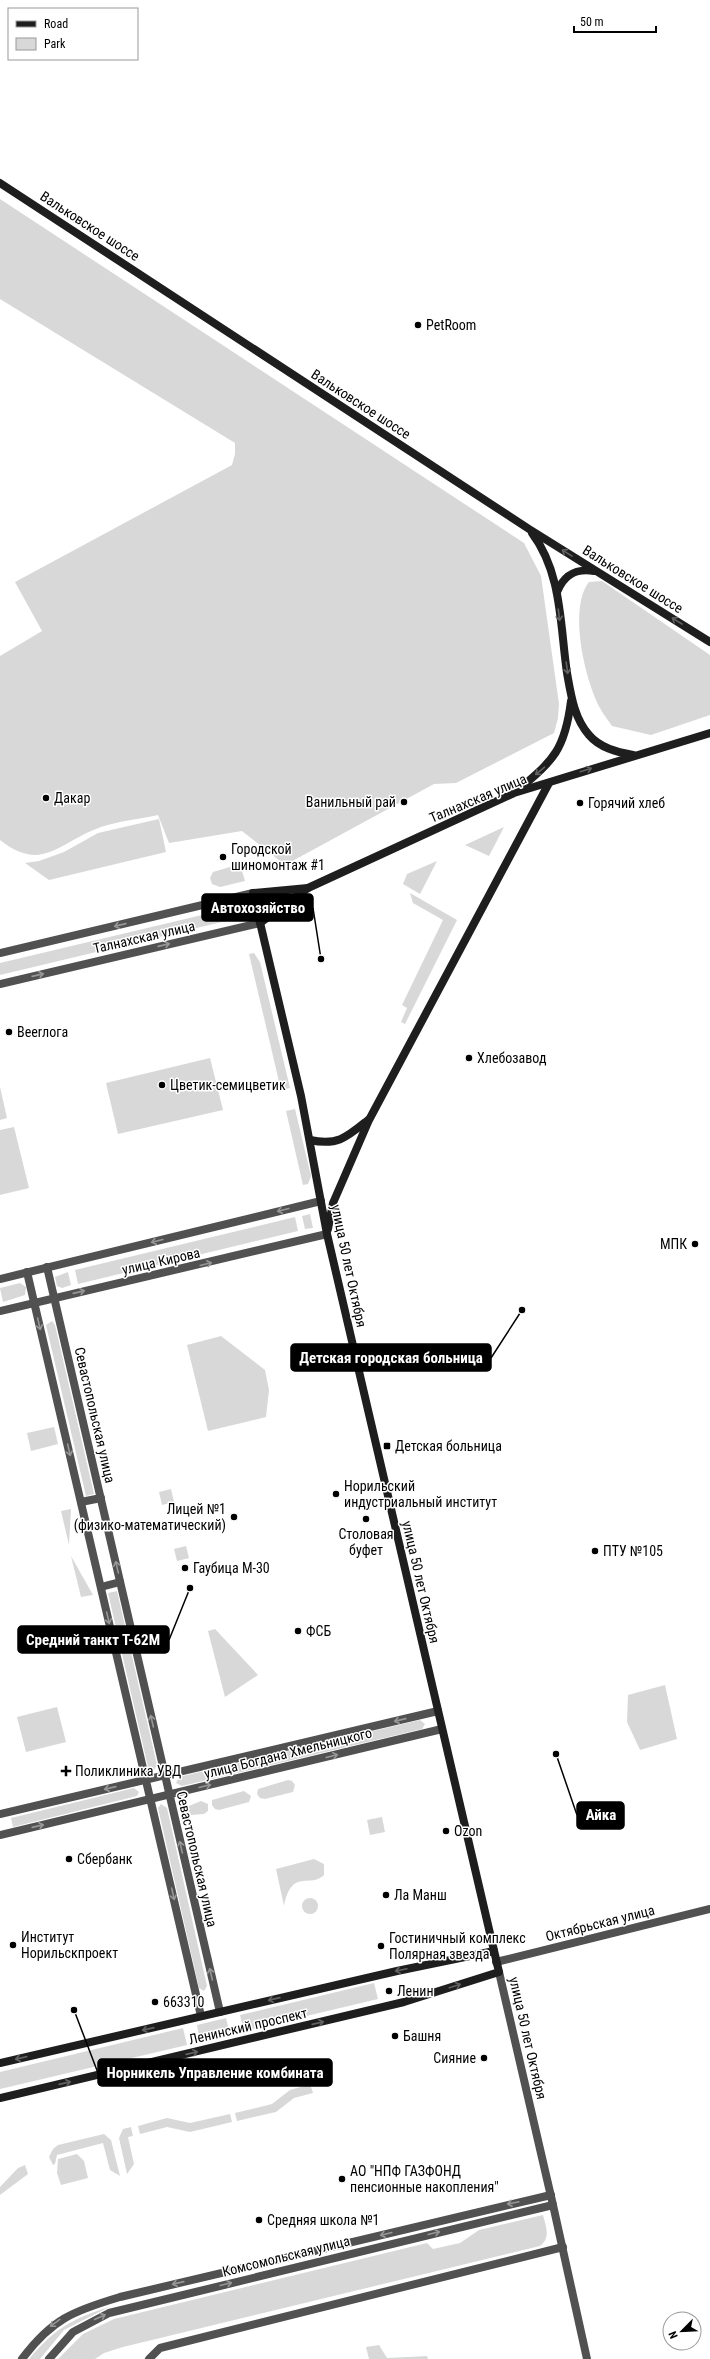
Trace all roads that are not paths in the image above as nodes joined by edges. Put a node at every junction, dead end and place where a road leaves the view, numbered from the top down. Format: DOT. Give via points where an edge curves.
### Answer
graph roads {
  1 [pos="0,183"];
  2 [pos="529,529"];
  3 [pos="597,571"];
  4 [pos="557,592"];
  5 [pos="710,642"];
  6 [pos="571,699"];
  7 [pos="710,733"];
  8 [pos="635,756"];
  9 [pos="549,782"];
  10 [pos="514,793"];
  11 [pos="308,888"];
  12 [pos="253,893"];
  13 [pos="260,923"];
  14 [pos="0,953"];
  15 [pos="0,984"];
  16 [pos="369,1120"];
  17 [pos="310,1140"];
  18 [pos="321,1201"];
  19 [pos="328,1234"];
  20 [pos="47,1267"];
  21 [pos="28,1272"];
  22 [pos="0,1279"];
  23 [pos="54,1298"];
  24 [pos="35,1303"];
  25 [pos="0,1311"];
  26 [pos="100,1498"];
  27 [pos="81,1502"];
  28 [pos="120,1582"];
  29 [pos="101,1587"];
  30 [pos="438,1711"];
  31 [pos="442,1729"];
  32 [pos="165,1775"];
  33 [pos="146,1780"];
  34 [pos="169,1795"];
  35 [pos="151,1799"];
  36 [pos="0,1814"];
  37 [pos="0,1835"];
  38 [pos="710,1909"];
  39 [pos="494,1951"];
  40 [pos="496,1962"];
  41 [pos="499,1972"];
  42 [pos="220,2012"];
  43 [pos="201,2016"];
  44 [pos="0,2063"];
  45 [pos="0,2098"];
  46 [pos="551,2195"];
  47 [pos="553,2205"];
  48 [pos="485,2210"];
  49 [pos="487,2221"];
  50 [pos="563,2247"];
  51 [pos="204,2277"];
  52 [pos="207,2289"];
  53 [pos="22,2359"];
  54 [pos="49,2359"];
  55 [pos="149,2359"];
  56 [pos="587,2359"];
  1 -- 2 [label="main road, Вальковское шоссе"];
  3 -- 2 [label="main road, Вальковское шоссе, one-way"];
  2 -- 4 [label="main road" via="548,560"];
  3 -- 4 [label="main road" via="578,571 565,577"];
  5 -- 3 [label="main road, Вальковское шоссе, one-way"];
  4 -- 6 [label="main road, one-way"];
  6 -- 8 [label="main road" via="581,723 590,736 614,751"];
  6 -- 10 [label="main road, one-way" via="568,724 557,753 545,767"];
  7 -- 8 [label="main road, Талнахская улица"];
  9 -- 8 [label="main road, Талнахская улица, one-way"];
  9 -- 10 [label="main road, Талнахская улица"];
  9 -- 16 [label="main road"];
  10 -- 11 [label="main road, Талнахская улица"];
  11 -- 12 [label="main road, Талнахская улица"];
  11 -- 13 [label="main road, Талнахская улица"];
  12 -- 13 [label="main road, улица 50 лет Октября"];
  12 -- 14 [label="street, Талнахская улица, one-way"];
  15 -- 13 [label="street, Талнахская улица, one-way"];
  13 -- 17 [label="main road, улица 50 лет Октября"];
  16 -- 17 [label="main road" via="338,1141 323,1143"];
  16 -- 19 [label="main road" via="333,1203"];
  17 -- 18 [label="main road, улица 50 лет Октября"];
  18 -- 19 [label="main road, улица 50 лет Октября"];
  18 -- 20 [label="street, улица Кирова, one-way"];
  23 -- 19 [label="street, улица Кирова, one-way"];
  19 -- 30 [label="main road, улица 50 лет Октября"];
  20 -- 21 [label="street, улица Кирова"];
  20 -- 23 [label="street, Севастопольская улица"];
  21 -- 22 [label="street, улица Кирова"];
  21 -- 24 [label="street"];
  23 -- 24 [label="street, улица Кирова"];
  23 -- 26 [label="street, Севастопольская улица"];
  24 -- 25 [label="street, улица Кирова"];
  24 -- 27 [label="street, one-way"];
  26 -- 27 [label="street"];
  28 -- 26 [label="street, Севастопольская улица, one-way"];
  27 -- 29 [label="street"];
  28 -- 29 [label="street"];
  32 -- 28 [label="street, Севастопольская улица, one-way"];
  29 -- 33 [label="street, one-way"];
  30 -- 31 [label="main road, улица 50 лет Октября"];
  30 -- 32 [label="street, улица Богдана Хмельницкого, one-way"];
  34 -- 31 [label="street, улица Богдана Хмельницкого, one-way"];
  31 -- 39 [label="main road, улица 50 лет Октября"];
  32 -- 33 [label="street, улица Богдана Хмельницкого"];
  32 -- 34 [label="street, Севастопольская улица"];
  33 -- 35 [label="street"];
  33 -- 36 [label="street, улица Богдана Хмельницкого, one-way"];
  34 -- 35 [label="street, улица Богдана Хмельницкого"];
  42 -- 34 [label="street, Севастопольская улица, one-way"];
  37 -- 35 [label="street, улица Богдана Хмельницкого, one-way"];
  35 -- 43 [label="street, one-way"];
  38 -- 40 [label="street, Октябрьская улица"];
  39 -- 40 [label="main road, улица 50 лет Октября"];
  39 -- 42 [label="main road, Ленинский проспект, one-way"];
  40 -- 41 [label="main road, улица 50 лет Октября"];
  45 -- 41 [label="main road, Ленинский проспект, one-way" via="404,2002"];
  41 -- 46 [label="street, улица 50 лет Октября"];
  42 -- 43 [label="main road, Ленинский проспект"];
  43 -- 44 [label="main road, Ленинский проспект, one-way"];
  46 -- 47 [label="street, улица 50 лет Октября"];
  46 -- 48 [label="street, Комсомольская улица, one-way"];
  47 -- 49 [label="street, Комсомольская улица"];
  47 -- 50 [label="street, улица 50 лет Октября"];
  48 -- 49 [label="street"];
  48 -- 51 [label="street, Комсомольская улица, one-way"];
  52 -- 49 [label="street, Комсомольская улица, one-way"];
  50 -- 55 [label="street" via="160,2348"];
  50 -- 56 [label="street, улица 50 лет Октября"];
  51 -- 52 [label="street, Комсомольская улица"];
  51 -- 53 [label="street, Комсомольская улица, one-way" via="120,2297 71,2314 49,2328"];
  54 -- 52 [label="street, Комсомольская улица, one-way" via="73,2332 95,2319 124,2309"];
}
